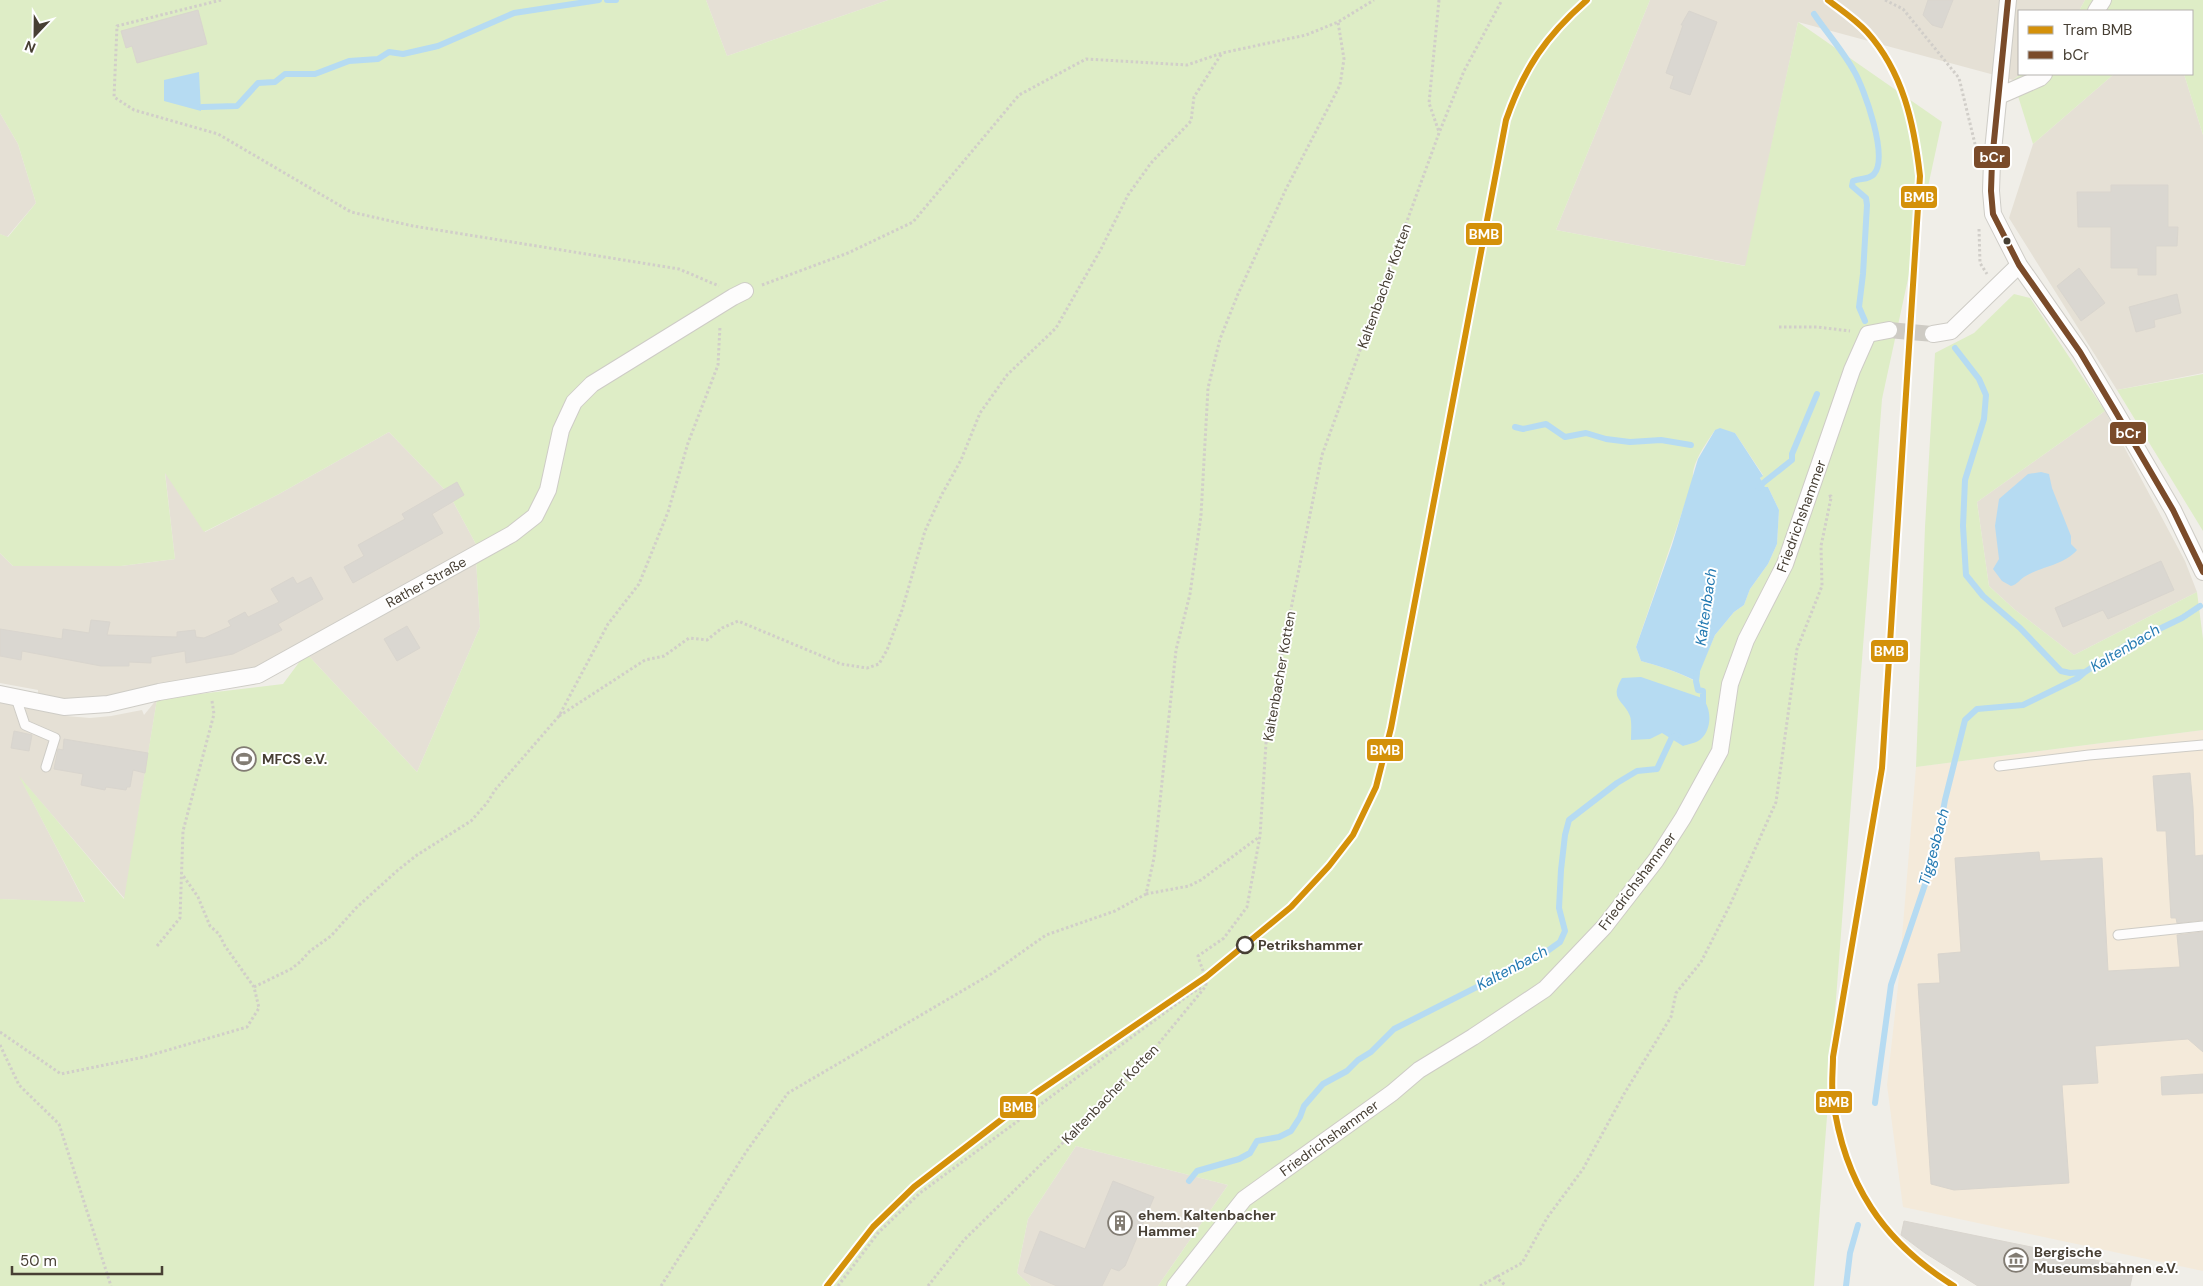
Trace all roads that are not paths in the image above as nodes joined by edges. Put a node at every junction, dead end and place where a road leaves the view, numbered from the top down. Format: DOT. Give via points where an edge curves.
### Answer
graph roads {
  1 [pos="2008,0"];
  2 [pos="2043,75"];
  3 [pos="1999,96"];
  4 [pos="2019,266"];
  5 [pos="739,294"];
  6 [pos="1889,330"];
  7 [pos="1933,334"];
  8 [pos="2203,572"];
  9 [pos="0,694"];
  10 [pos="16,698"];
  11 [pos="2203,745"];
  12 [pos="1999,766"];
  13 [pos="46,767"];
  14 [pos="2203,926"];
  15 [pos="2118,935"];
  16 [pos="1175,1286"];
  1 -- 3 [label="street"];
  2 -- 3 [label="street"];
  3 -- 4 [label="street" via="1992,161 1992,214"];
  4 -- 7 [label="street" via="1951,332"];
  4 -- 8 [label="street" via="2080,352 2173,510"];
  5 -- 10 [label="street, Rather Straße" via="592,384 574,402 560,430 548,490 535,516 512,534 258,675 108,704 64,707"];
  6 -- 16 [label="street, Friedrichshammer" via="1868,334 1852,370 1785,564 1746,640 1730,684 1720,751 1656,860 1604,927 1545,989 1419,1070 1244,1199"];
  9 -- 10 [label="street, Rather Straße"];
  10 -- 13 [label="lane" via="26,725 55,738"];
  11 -- 12 [label="lane"];
  14 -- 15 [label="lane"];
}
